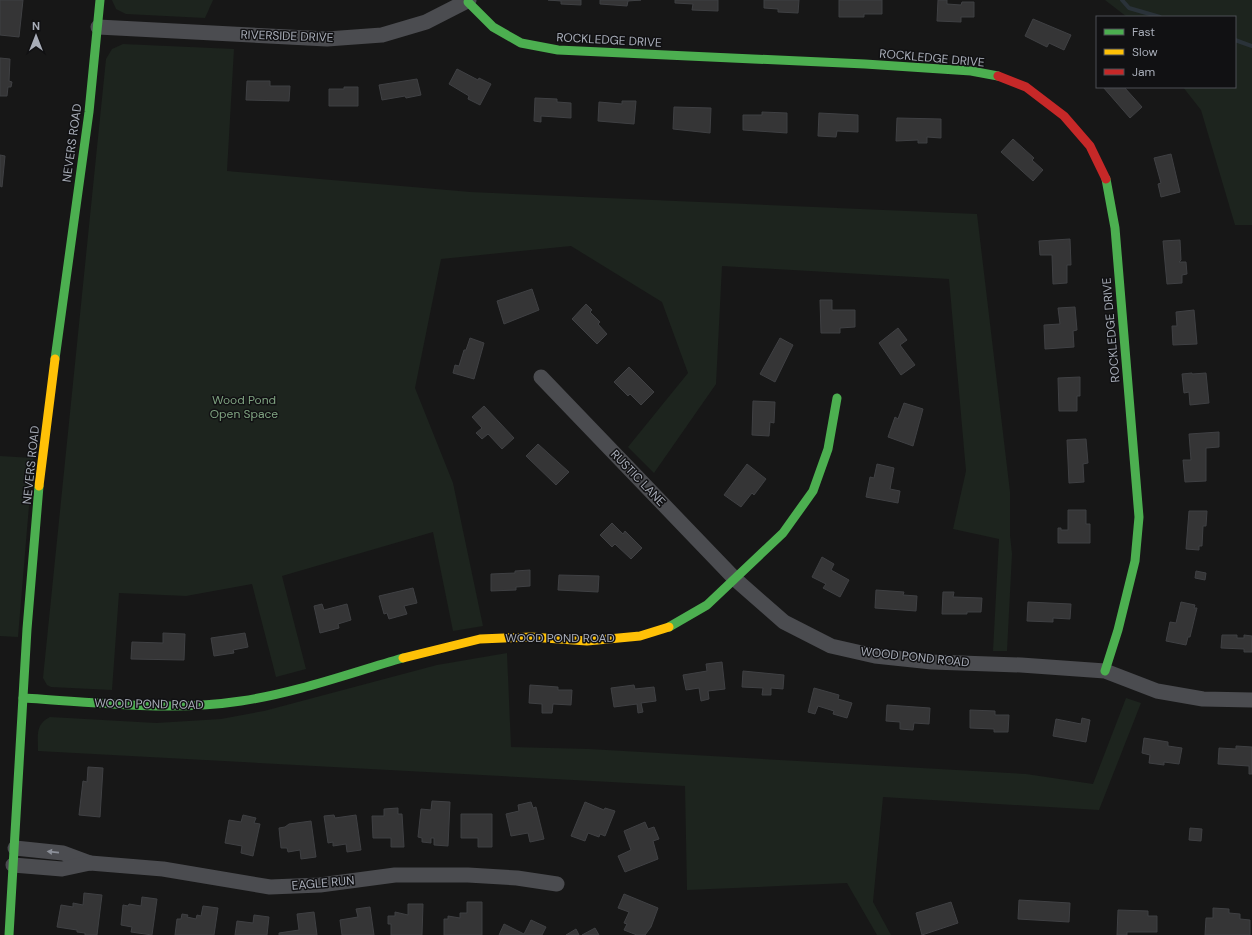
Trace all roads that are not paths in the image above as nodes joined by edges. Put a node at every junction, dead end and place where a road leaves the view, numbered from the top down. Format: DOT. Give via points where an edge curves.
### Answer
graph roads {
  1 [pos="100,0"];
  2 [pos="468,1"];
  3 [pos="98,27"];
  4 [pos="541,377"];
  5 [pos="837,398"];
  6 [pos="735,579"];
  7 [pos="1105,672"];
  8 [pos="23,698"];
  9 [pos="1252,700"];
  10 [pos="15,848"];
  11 [pos="90,864"];
  12 [pos="14,866"];
  13 [pos="557,884"];
  14 [pos="9,935"];
  1 -- 3 [label="street, NEVERS ROAD"];
  2 -- 3 [label="street, RIVERSIDE DRIVE" via="426,22 382,35 328,39"];
  2 -- 7 [label="street, ROCKLEDGE DRIVE" via="493,27 522,43 558,50 971,71 997,76 1026,87 1064,116 1090,146 1108,183 1115,228 1139,517 1135,561"];
  3 -- 8 [label="street, NEVERS ROAD" via="44,447"];
  4 -- 6 [label="street, RUSTIC LANE"];
  5 -- 6 [label="street" via="828,449 813,491 783,533"];
  6 -- 7 [label="street, WOOD POND ROAD" via="784,622 831,646 875,656 932,662 1021,665"];
  6 -- 8 [label="street, WOOD POND ROAD" via="707,605 688,617 669,627 640,636 587,641 531,637 480,639 432,649 294,689 242,700 195,706"];
  7 -- 9 [label="street, WOOD POND ROAD" via="1156,691 1204,699"];
  8 -- 10 [label="street, NEVERS ROAD"];
  11 -- 10 [label="street, EAGLE RUN, one-way" via="63,853"];
  10 -- 12 [label="street, NEVERS ROAD"];
  11 -- 12 [label="street, EAGLE RUN" via="62,869"];
  11 -- 13 [label="street, EAGLE RUN" via="163,869 270,888 402,875 468,875"];
  12 -- 14 [label="street, NEVERS ROAD"];
}
